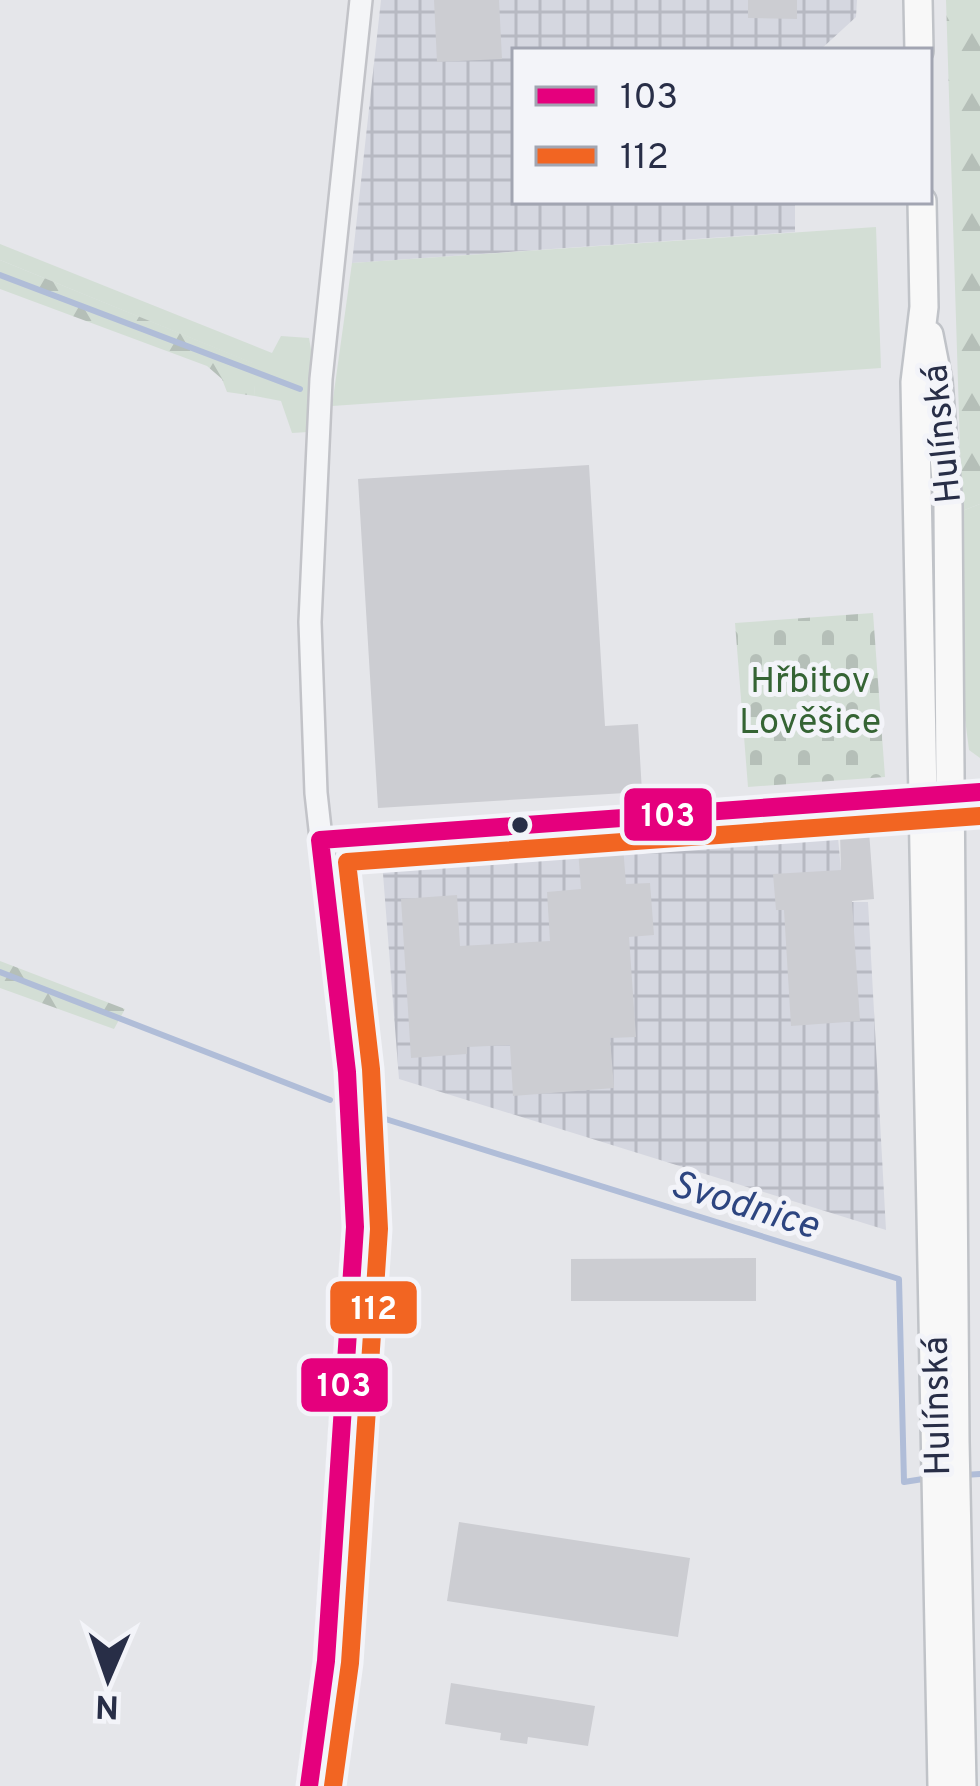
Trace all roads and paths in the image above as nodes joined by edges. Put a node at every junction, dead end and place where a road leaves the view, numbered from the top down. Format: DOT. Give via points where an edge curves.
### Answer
graph roads {
  1 [pos="361,0"];
  2 [pos="918,0"];
  3 [pos="919,48"];
  4 [pos="922,204"];
  5 [pos="924,307"];
  6 [pos="966,793"];
  7 [pos="922,797"];
  8 [pos="320,840"];
  9 [pos="309,1786"];
  10 [pos="942,1786"];
  11 [pos="962,1786"];
  1 -- 8 [label="street" via="315,478 310,674"];
  2 -- 3 [label="main road"];
  4 -- 5 [label="main road, Hulínská"];
  5 -- 6 [label="main road, Hulínská" via="938,382"];
  5 -- 7 [label="main road, Hulínská" via="915,382"];
  6 -- 7 [label="street"];
  6 -- 11 [label="main road, Hulínská" via="955,1442"];
  7 -- 8 [label="street"];
  7 -- 10 [label="main road, Hulínská"];
  8 -- 9 [label="street" via="355,1227 326,1661"];
}
